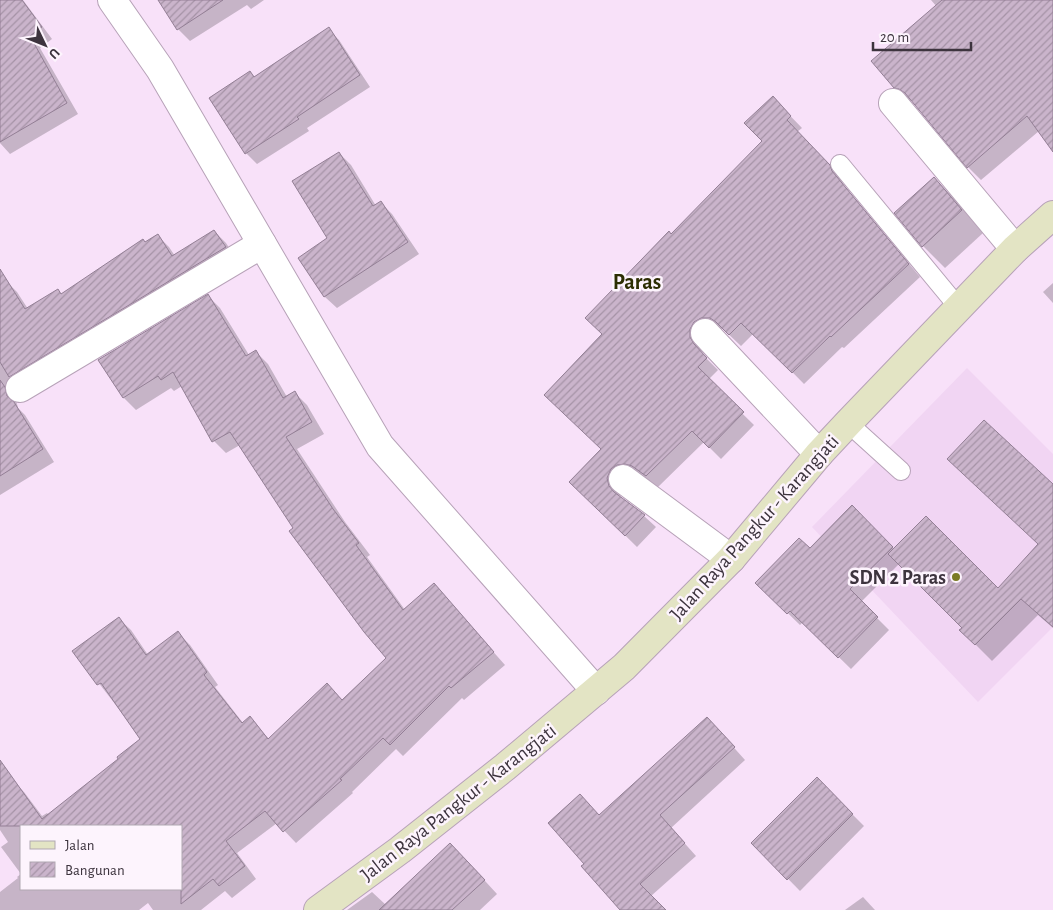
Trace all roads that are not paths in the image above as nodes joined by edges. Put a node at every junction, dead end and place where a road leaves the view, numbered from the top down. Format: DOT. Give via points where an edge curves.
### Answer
graph roads {
  1 [pos="112,0"];
  2 [pos="893,103"];
  3 [pos="840,164"];
  4 [pos="1053,215"];
  5 [pos="262,244"];
  6 [pos="1015,249"];
  7 [pos="959,308"];
  8 [pos="705,332"];
  9 [pos="20,388"];
  10 [pos="848,423"];
  11 [pos="819,454"];
  12 [pos="901,471"];
  13 [pos="623,479"];
  14 [pos="731,558"];
  15 [pos="596,691"];
  16 [pos="318,910"];
  1 -- 5 [label="street" via="160,69"];
  2 -- 6 [label="street"];
  3 -- 7 [label="lane"];
  4 -- 6 [label="main road, Jalan Raya Pangkur - Karangjati"];
  5 -- 9 [label="street"];
  5 -- 15 [label="street" via="380,446"];
  6 -- 7 [label="main road, Jalan Raya Pangkur - Karangjati"];
  7 -- 10 [label="main road, Jalan Raya Pangkur - Karangjati"];
  8 -- 11 [label="street"];
  10 -- 11 [label="main road, Jalan Raya Pangkur - Karangjati"];
  10 -- 12 [label="lane"];
  11 -- 14 [label="main road, Jalan Raya Pangkur - Karangjati"];
  13 -- 14 [label="street"];
  14 -- 15 [label="main road, Jalan Raya Pangkur - Karangjati" via="624,667"];
  15 -- 16 [label="main road, Jalan Raya Pangkur - Karangjati" via="400,850"];
}
